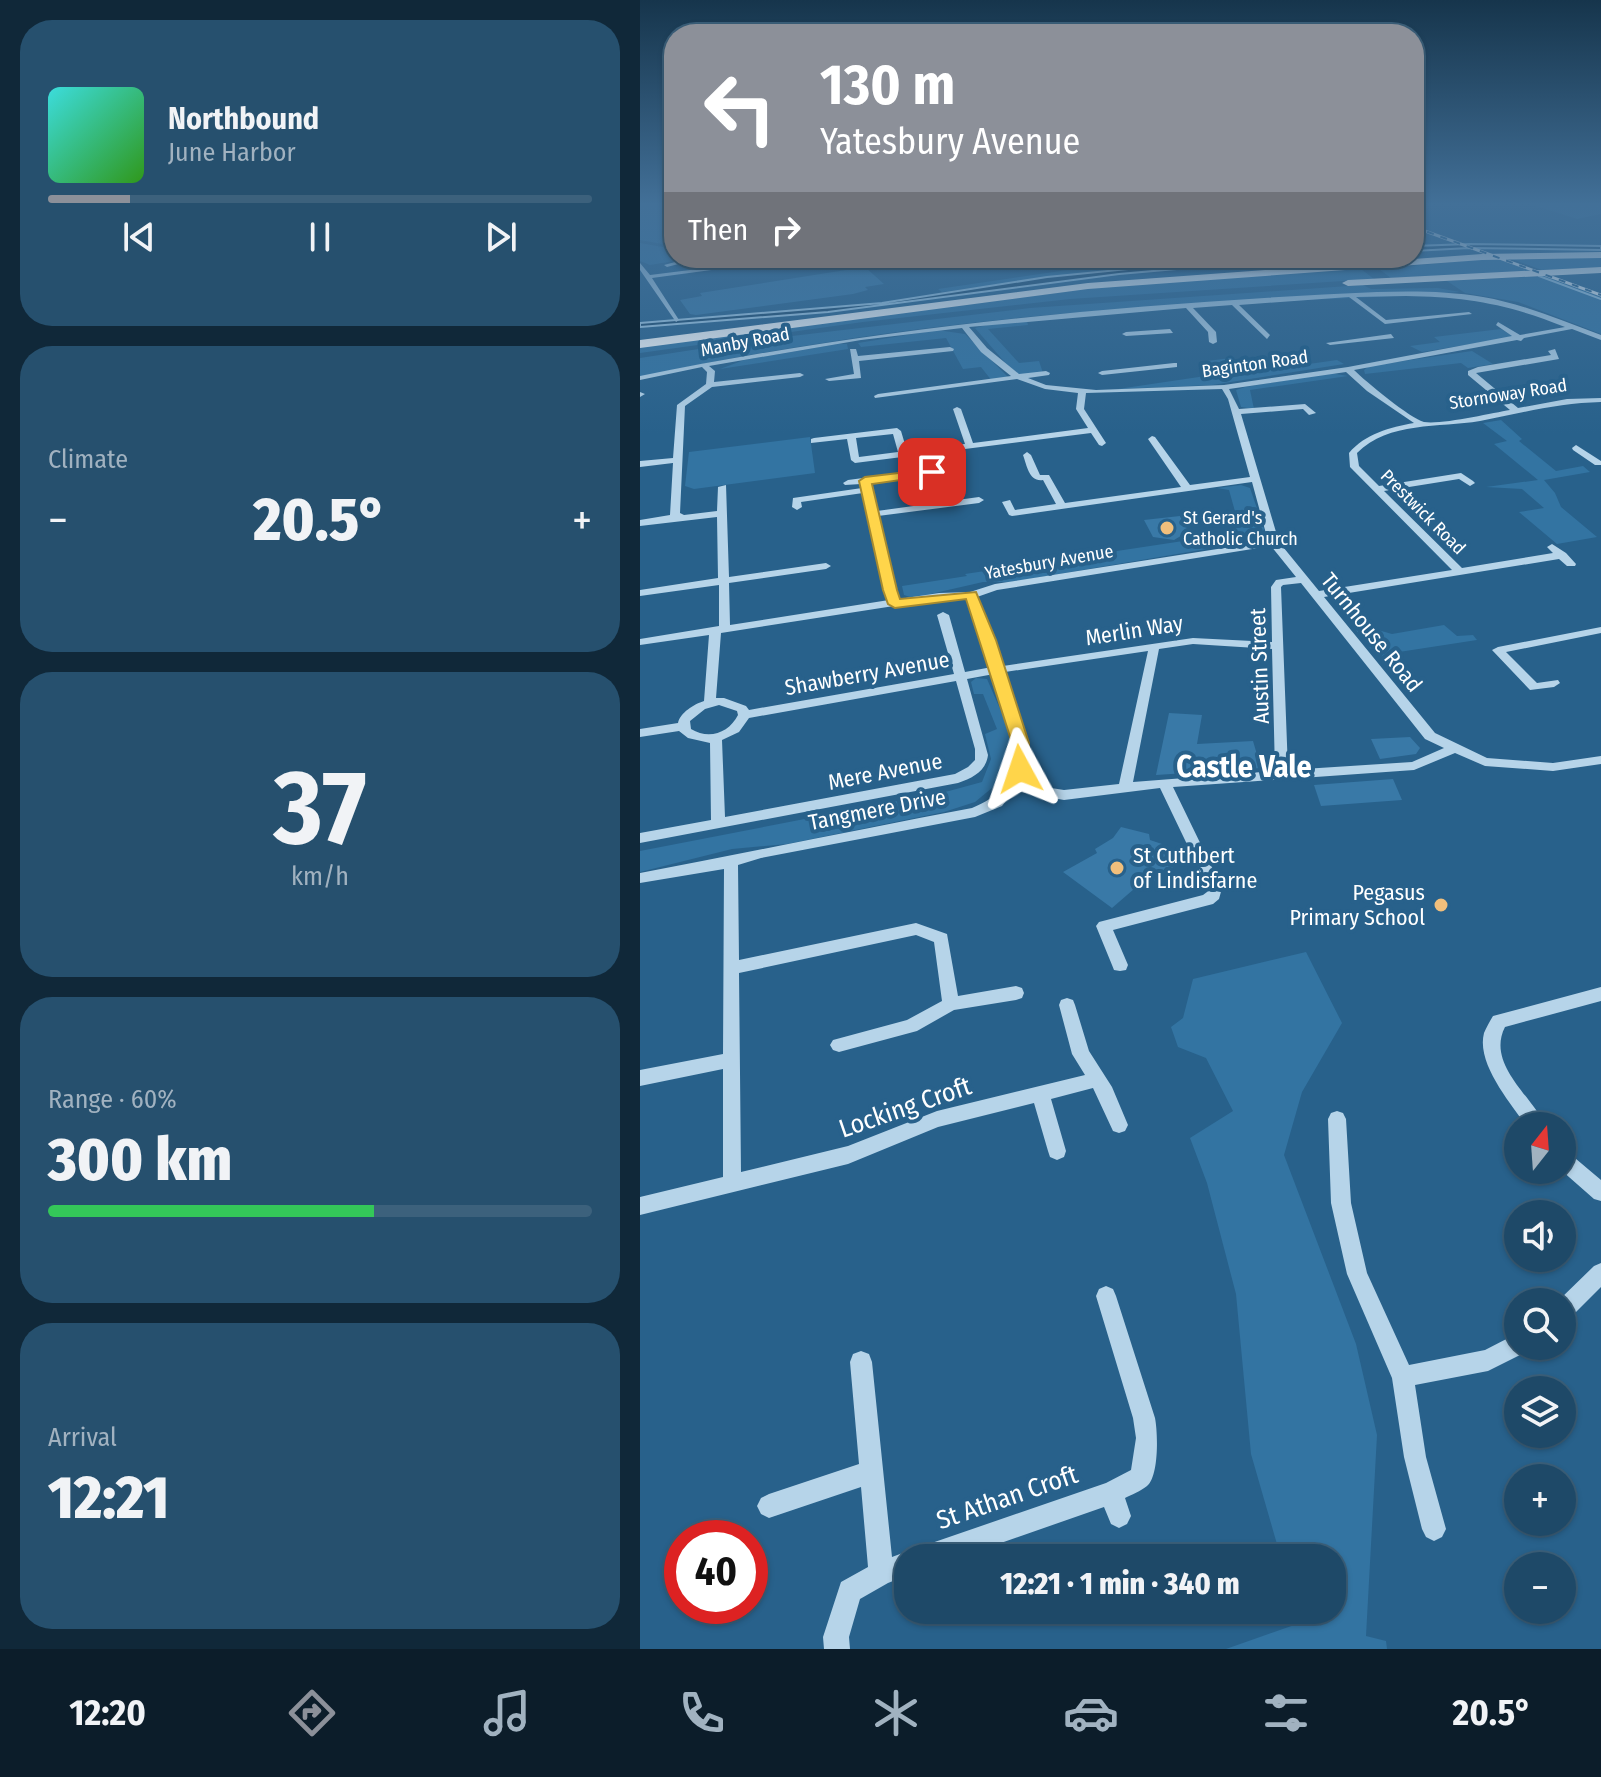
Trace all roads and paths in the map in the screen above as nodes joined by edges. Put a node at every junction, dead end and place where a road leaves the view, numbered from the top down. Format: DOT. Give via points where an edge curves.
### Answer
graph roads {
  1 [pos="650,280"];
  2 [pos="1162,280"];
  3 [pos="1407,280"];
  4 [pos="1387,281"];
  5 [pos="1352,297"];
  6 [pos="1234,303"];
  7 [pos="1188,306"];
  8 [pos="1106,311"];
  9 [pos="1469,314"];
  10 [pos="676,320"];
  11 [pos="1498,324"];
  12 [pos="964,326"];
  13 [pos="1381,328"];
  14 [pos="1569,328"];
  15 [pos="1170,331"];
  16 [pos="1391,336"];
  17 [pos="1267,337"];
  18 [pos="1601,338"];
  19 [pos="1521,339"];
  20 [pos="849,340"];
  21 [pos="1223,341"];
  22 [pos="1363,341"];
  23 [pos="1380,342"];
  24 [pos="1401,343"];
  25 [pos="640,344"];
  26 [pos="1348,346"];
  27 [pos="950,349"];
  28 [pos="1337,350"];
  29 [pos="1552,351"];
  30 [pos="640,354"];
  31 [pos="854,359"];
  32 [pos="1043,364"];
  33 [pos="1174,365"];
  34 [pos="706,367"];
  35 [pos="1348,369"];
  36 [pos="1046,373"];
  37 [pos="800,375"];
  38 [pos="640,378"];
  39 [pos="829,379"];
  40 [pos="1020,379"];
  41 [pos="1053,382"];
  42 [pos="710,385"];
  43 [pos="1224,387"];
  44 [pos="1082,391"];
  45 [pos="1112,391"];
  46 [pos="878,396"];
  47 [pos="1601,400"];
  48 [pos="957,409"];
  49 [pos="1517,411"];
  50 [pos="1236,412"];
  51 [pos="1312,413"];
  52 [pos="1420,423"];
  53 [pos="1094,430"];
  54 [pos="851,436"];
  55 [pos="1152,439"];
  56 [pos="814,441"];
  57 [pos="1102,443"];
  58 [pos="970,446"];
  59 [pos="1576,448"];
  60 [pos="903,454"];
  61 [pos="1027,455"];
  62 [pos="1600,458"];
  63 [pos="678,460"];
  64 [pos="640,464"];
  65 [pos="962,468"];
  66 [pos="1256,479"];
  67 [pos="848,483"];
  68 [pos="1470,483"];
  69 [pos="866,486"];
  70 [pos="723,487"];
  71 [pos="1187,488"];
  72 [pos="1378,489"];
  73 [pos="979,500"];
  74 [pos="1007,502"];
  75 [pos="1062,506"];
  76 [pos="797,507"];
  77 [pos="722,513"];
  78 [pos="873,514"];
  79 [pos="679,517"];
  80 [pos="640,523"];
  81 [pos="1274,543"];
  82 [pos="1552,547"];
  83 [pos="1562,555"];
  84 [pos="1571,564"];
  85 [pos="826,566"];
  86 [pos="1459,571"];
  87 [pos="1305,579"];
  88 [pos="725,581"];
  89 [pos="640,593"];
  90 [pos="971,595"];
  91 [pos="1317,595"];
  92 [pos="895,604"];
  93 [pos="943,615"];
  94 [pos="720,630"];
  95 [pos="1601,630"];
  96 [pos="640,642"];
  97 [pos="1278,646"];
  98 [pos="1154,648"];
  99 [pos="997,670"];
  100 [pos="960,677"];
  101 [pos="1554,683"];
  102 [pos="710,703"];
  103 [pos="744,715"];
  104 [pos="683,726"];
  105 [pos="640,733"];
  106 [pos="716,738"];
  107 [pos="1453,749"];
  108 [pos="1601,760"];
  109 [pos="1282,774"];
  110 [pos="1164,783"];
  111 [pos="1011,786"];
  112 [pos="1125,787"];
  113 [pos="718,823"];
  114 [pos="640,838"];
  115 [pos="731,863"];
  116 [pos="640,878"];
  117 [pos="1120,965"];
  118 [pos="731,968"];
  119 [pos="1016,993"];
  120 [pos="1601,994"];
  121 [pos="951,1004"];
  122 [pos="1067,1005"];
  123 [pos="839,1045"];
  124 [pos="731,1060"];
  125 [pos="640,1078"];
  126 [pos="1095,1080"];
  127 [pos="1040,1093"];
  128 [pos="1528,1112"];
  129 [pos="1337,1119"];
  130 [pos="1119,1125"];
  131 [pos="1057,1151"];
  132 [pos="1576,1171"];
  133 [pos="732,1183"];
  134 [pos="1601,1192"];
  135 [pos="640,1206"];
  136 [pos="1601,1273"];
  137 [pos="1106,1296"];
  138 [pos="1576,1298"];
  139 [pos="1504,1351"];
  140 [pos="861,1362"];
  141 [pos="1403,1377"];
  142 [pos="871,1472"];
  143 [pos="1111,1493"];
  144 [pos="769,1506"];
  145 [pos="1119,1516"];
  146 [pos="1434,1529"];
  147 [pos="963,1544"];
  148 [pos="894,1568"];
  149 [pos="881,1573"];
  150 [pos="837,1649"];
  1 -- 10 [label="street"];
  2 -- 25 [label="highway"];
  3 -- 4 [label="highway"];
  4 -- 30 [label="highway" via="989,309"];
  5 -- 6 [label="street, Manby Road"];
  5 -- 9 [label="street" via="1385,322"];
  5 -- 14 [label="street, Manby Road" via="1478,298 1522,308"];
  6 -- 7 [label="street, Manby Road"];
  6 -- 17 [label="street"];
  7 -- 8 [label="street, Manby Road"];
  7 -- 21 [label="street" via="1212,332 1210,343"];
  8 -- 12 [label="street, Manby Road"];
  8 -- 15 [label="street" via="1128,336"];
  11 -- 19 [label="street"];
  12 -- 20 [label="street, Manby Road"];
  12 -- 40 [label="street, Baginton Road"];
  13 -- 16 [label="street"];
  14 -- 18 [label="street, Manby Road"];
  14 -- 19 [label="street, Baginton Road"];
  16 -- 22 [label="street"];
  16 -- 24 [label="street"];
  19 -- 35 [label="street, Baginton Road" via="1414,353"];
  20 -- 31 [label="street"];
  20 -- 34 [label="street, Manby Road"];
  22 -- 23 [label="street"];
  22 -- 26 [label="street"];
  22 -- 28 [label="street" via="1327,340"];
  27 -- 31 [label="street"];
  29 -- 49 [label="street" via="1556,357 1551,359 1471,373"];
  31 -- 39 [label="street" via="858,376"];
  32 -- 36 [label="street"];
  33 -- 45 [label="street" via="1099,369"];
  34 -- 38 [label="street, Manby Road"];
  34 -- 42 [label="street" via="711,371"];
  35 -- 43 [label="street, Baginton Road"];
  35 -- 52 [label="street"];
  36 -- 40 [label="street"];
  36 -- 41 [label="street"];
  37 -- 42 [label="street"];
  40 -- 44 [label="street, Baginton Road"];
  40 -- 46 [label="street"];
  42 -- 63 [label="street" via="681,405"];
  43 -- 45 [label="street, Baginton Road"];
  43 -- 50 [label="street, Turnhouse Road"];
  44 -- 45 [label="street, Baginton Road"];
  44 -- 53 [label="street" via="1080,409"];
  47 -- 49 [label="street, Stornoway Road"];
  48 -- 58 [label="street"];
  49 -- 52 [label="street, Stornoway Road"];
  50 -- 51 [label="street" via="1305,406"];
  50 -- 66 [label="street, Turnhouse Road"];
  52 -- 72 [label="street, Prestwick Road" via="1368,441 1353,453 1355,467"];
  53 -- 57 [label="street"];
  53 -- 58 [label="street"];
  54 -- 56 [label="street"];
  54 -- 60 [label="street" via="897,431"];
  54 -- 60 [label="street" via="856,464"];
  55 -- 71 [label="street"];
  58 -- 60 [label="street"];
  59 -- 62 [label="street"];
  61 -- 75 [label="street" via="1037,478 1046,477"];
  63 -- 64 [label="street"];
  63 -- 79 [label="street" via="674,510"];
  65 -- 69 [label="street"];
  66 -- 71 [label="street"];
  66 -- 81 [label="street, Turnhouse Road"];
  67 -- 69 [label="street"];
  68 -- 72 [label="street" via="1461,476"];
  69 -- 76 [label="street" via="796,500"];
  69 -- 78 [label="street"];
  70 -- 77 [label="street"];
  71 -- 75 [label="street"];
  72 -- 86 [label="street, Prestwick Road"];
  73 -- 78 [label="street"];
  74 -- 75 [label="street" via="1012,513"];
  77 -- 79 [label="street"];
  77 -- 88 [label="street"];
  78 -- 92 [label="street"];
  79 -- 80 [label="street"];
  81 -- 87 [label="street, Turnhouse Road"];
  81 -- 90 [label="street, Yatesbury Avenue"];
  82 -- 83 [label="street"];
  83 -- 84 [label="street"];
  83 -- 86 [label="street"];
  85 -- 88 [label="street"];
  86 -- 91 [label="street"];
  87 -- 91 [label="street, Turnhouse Road"];
  87 -- 97 [label="street, Austin Street" via="1276,587"];
  88 -- 89 [label="street"];
  88 -- 94 [label="street"];
  90 -- 92 [label="street, Yatesbury Avenue"];
  90 -- 99 [label="street"];
  91 -- 107 [label="street, Turnhouse Road" via="1430,736"];
  92 -- 94 [label="street, Yatesbury Avenue"];
  93 -- 100 [label="street, Mere Avenue"];
  94 -- 96 [label="street, Yatesbury Avenue"];
  94 -- 102 [label="street"];
  95 -- 101 [label="street" via="1498,650 1534,687"];
  97 -- 98 [label="street, Merlin Way" via="1205,640"];
  97 -- 109 [label="street, Austin Street"];
  98 -- 99 [label="street, Merlin Way"];
  98 -- 112 [label="street"];
  99 -- 100 [label="street, Shawberry Avenue"];
  99 -- 111 [label="street" via="1021,743 1020,769"];
  100 -- 103 [label="street, Shawberry Avenue"];
  100 -- 113 [label="street, Mere Avenue" via="983,759 977,769 958,778"];
  102 -- 103 [label="street" via="729,702"];
  102 -- 104 [label="street" via="687,715"];
  103 -- 106 [label="street" via="733,731"];
  104 -- 105 [label="street"];
  104 -- 106 [label="street" via="690,735"];
  106 -- 113 [label="street"];
  107 -- 108 [label="street, Turnhouse Road" via="1485,762 1532,768"];
  107 -- 109 [label="street" via="1414,766"];
  109 -- 110 [label="street"];
  110 -- 112 [label="street"];
  110 -- 117 [label="street" via="1214,895 1104,926"];
  111 -- 112 [label="street" via="1064,795"];
  111 -- 115 [label="street, Tangmere Drive" via="997,803 975,812"];
  113 -- 114 [label="street, Mere Avenue"];
  115 -- 116 [label="street, Tangmere Drive"];
  115 -- 118 [label="street"];
  118 -- 121 [label="street" via="916,929 941,938"];
  118 -- 124 [label="street"];
  119 -- 121 [label="street"];
  120 -- 128 [label="street" via="1499,1021 1491,1031 1490,1049"];
  121 -- 123 [label="street" via="911,1026"];
  122 -- 126 [label="street" via="1081,1054"];
  124 -- 125 [label="street"];
  124 -- 133 [label="street"];
  126 -- 127 [label="street, Locking Croft"];
  126 -- 130 [label="street"];
  127 -- 131 [label="street"];
  127 -- 133 [label="street, Locking Croft" via="937,1119 848,1155"];
  129 -- 141 [label="street" via="1341,1203 1357,1274"];
  132 -- 134 [label="street"];
  133 -- 135 [label="street, Locking Croft"];
  136 -- 138 [label="street"];
  137 -- 143 [label="street, St Athan Croft" via="1147,1438 1141,1477"];
  139 -- 141 [label="street" via="1488,1360"];
  140 -- 142 [label="street"];
  141 -- 146 [label="street" via="1415,1457"];
  142 -- 144 [label="street"];
  142 -- 149 [label="street"];
  143 -- 145 [label="street, St Athan Croft"];
  143 -- 147 [label="street, St Athan Croft"];
  148 -- 149 [label="street"];
  149 -- 150 [label="street" via="850,1591"];
}
